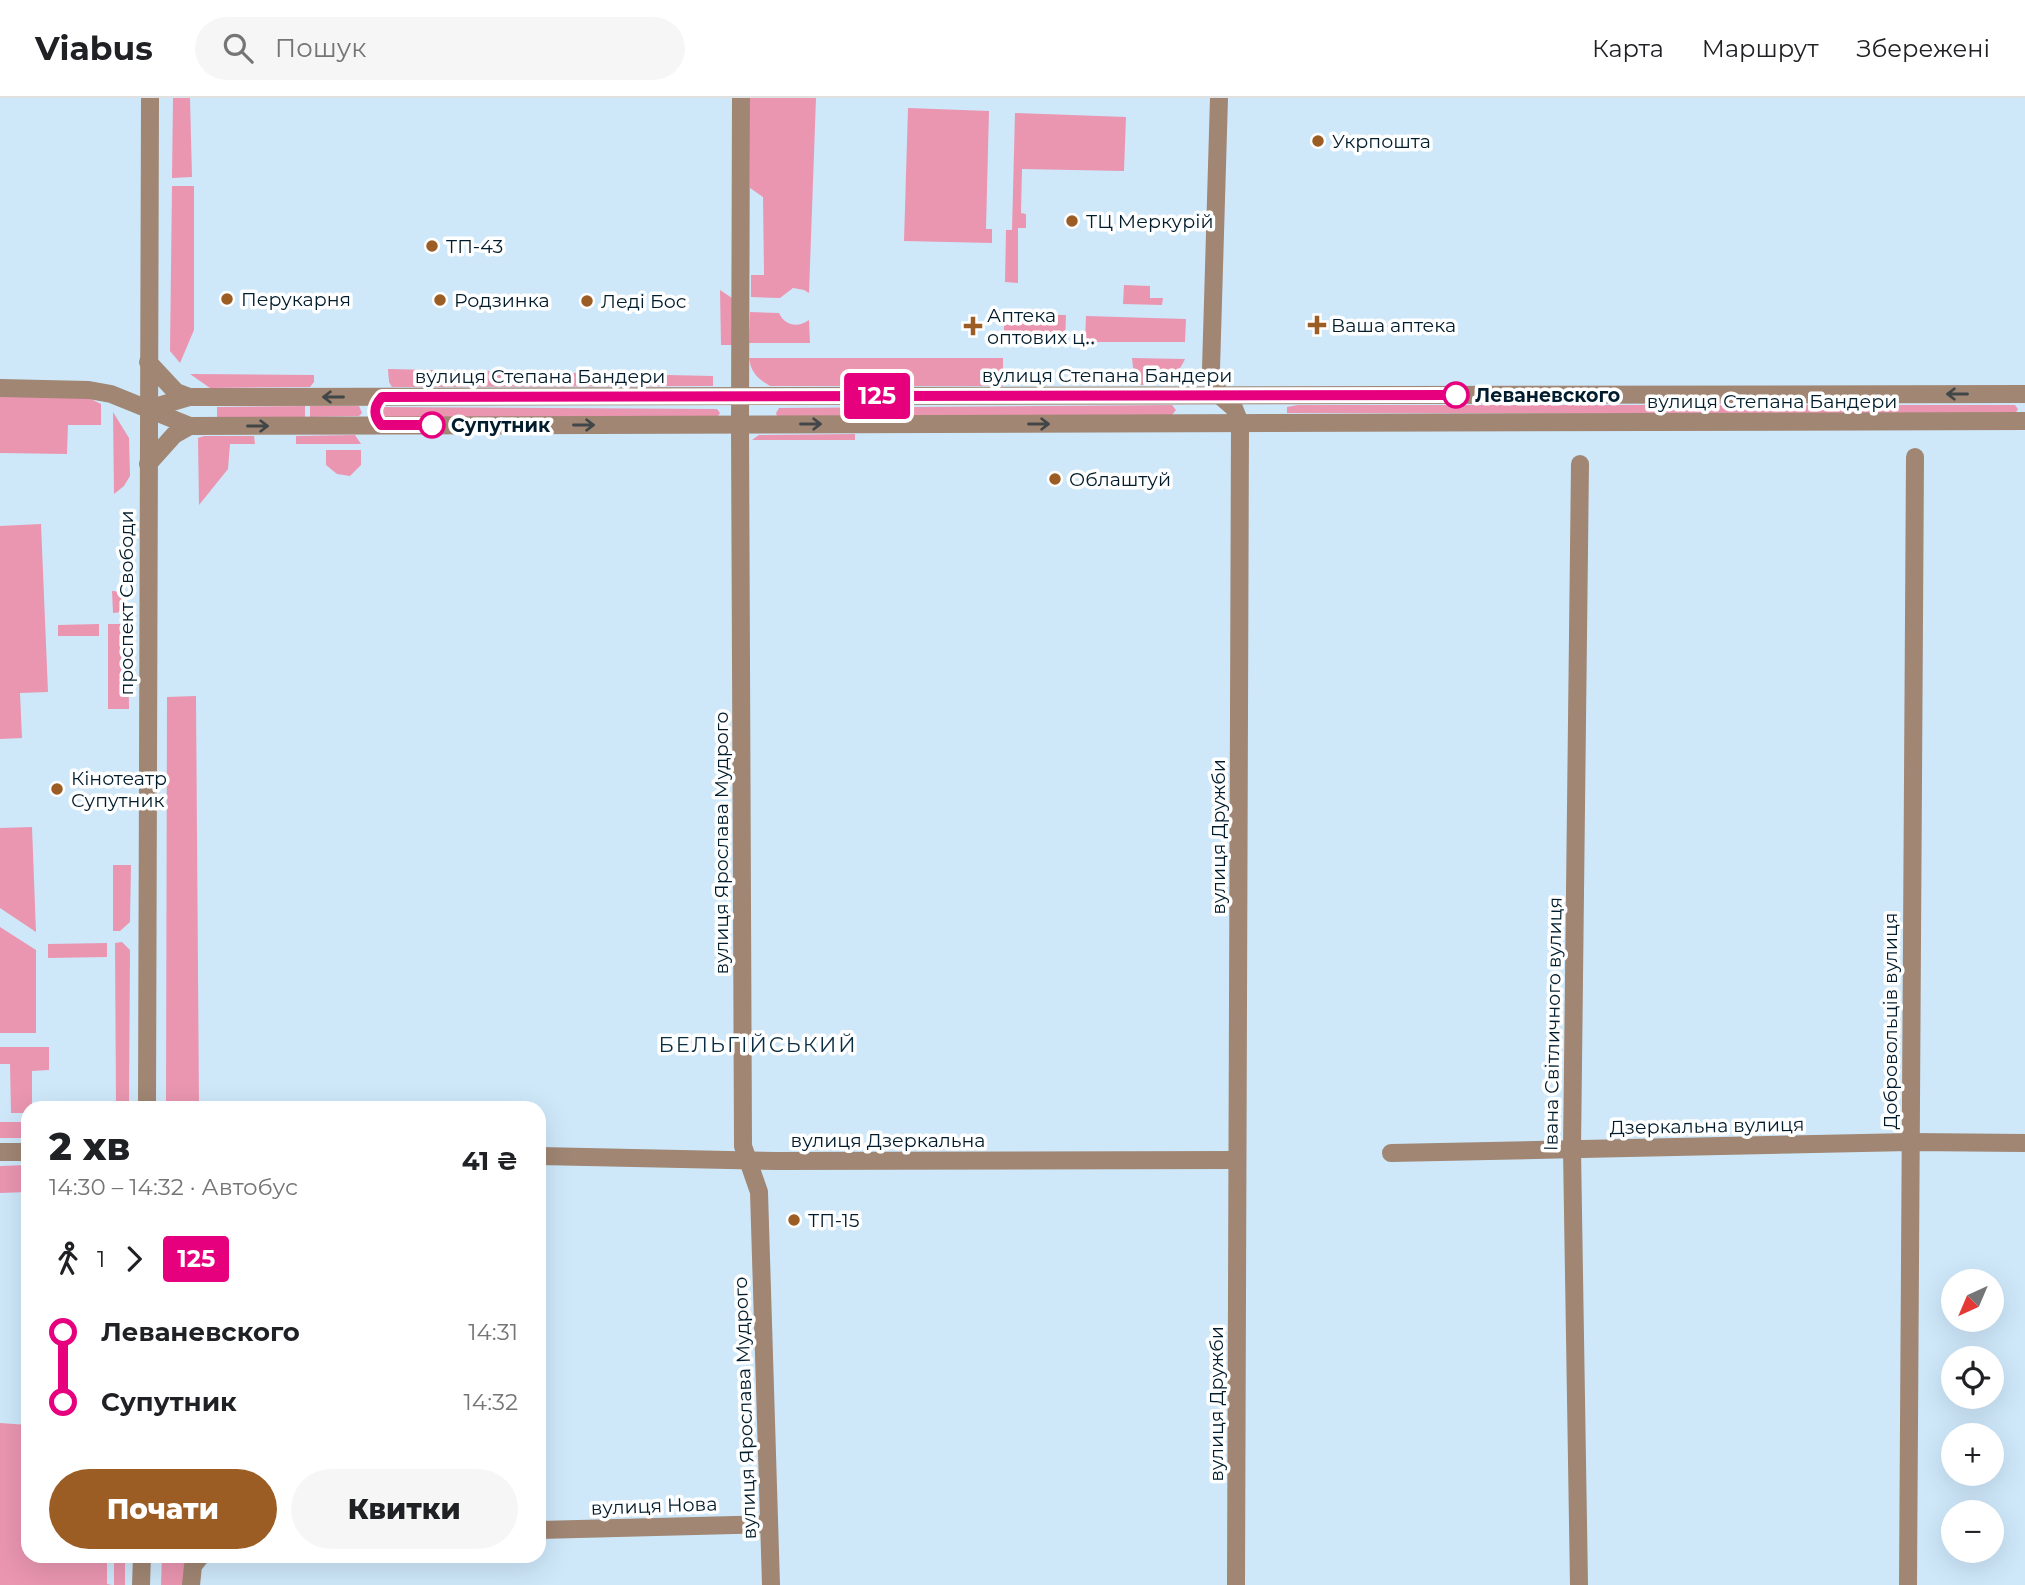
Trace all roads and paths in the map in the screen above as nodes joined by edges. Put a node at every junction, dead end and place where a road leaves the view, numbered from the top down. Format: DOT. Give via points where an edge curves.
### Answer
graph roads {
  1 [pos="150,98"];
  2 [pos="741,98"];
  3 [pos="1219,98"];
  4 [pos="148,362"];
  5 [pos="0,388"];
  6 [pos="1219,395"];
  7 [pos="740,396"];
  8 [pos="2023,396"];
  9 [pos="189,397"];
  10 [pos="361,397"];
  11 [pos="382,397"];
  12 [pos="148,409"];
  13 [pos="2023,418"];
  14 [pos="1240,423"];
  15 [pos="740,424"];
  16 [pos="359,425"];
  17 [pos="381,425"];
  18 [pos="190,426"];
  19 [pos="1915,457"];
  20 [pos="148,464"];
  21 [pos="1580,464"];
  22 [pos="147,1101"];
  23 [pos="1910,1142"];
  24 [pos="2025,1143"];
  25 [pos="1572,1150"];
  26 [pos="0,1152"];
  27 [pos="21,1152"];
  28 [pos="1391,1153"];
  29 [pos="546,1156"];
  30 [pos="747,1160"];
  31 [pos="1237,1160"];
  32 [pos="769,1524"];
  33 [pos="546,1530"];
  34 [pos="142,1563"];
  35 [pos="195,1563"];
  36 [pos="141,1585"];
  37 [pos="191,1585"];
  38 [pos="771,1585"];
  39 [pos="1236,1585"];
  40 [pos="1579,1585"];
  41 [pos="1908,1585"];
  1 -- 4 [label="street, проспект Свободи"];
  2 -- 7 [label="street, вулиця Ярослава Мудрого"];
  3 -- 6 [label="street" via="1211,369"];
  4 -- 9 [label="street" via="176,392"];
  4 -- 12 [label="street, проспект Свободи"];
  5 -- 12 [label="street" via="89,390"];
  6 -- 7 [label="street, вулиця Степана Бандери"];
  8 -- 6 [label="street, вулиця Степана Бандери, one-way"];
  6 -- 14 [label="street" via="1234,408"];
  7 -- 11 [label="street, вулиця Степана Бандери"];
  7 -- 15 [label="street, вулиця Ярослава Мудрого"];
  10 -- 9 [label="street, вулиця Степана Бандери, one-way"];
  9 -- 12 [label="street, вулиця Степана Бандери"];
  10 -- 11 [label="street, вулиця Степана Бандери"];
  10 -- 16 [label="street" via="368,412"];
  11 -- 17 [label="street" via="374,412"];
  12 -- 18 [label="street"];
  12 -- 20 [label="street, проспект Свободи"];
  13 -- 14 [label="street, вулиця Степана Бандери"];
  15 -- 14 [label="street, вулиця Степана Бандери, one-way"];
  14 -- 31 [label="street, вулиця Дружби"];
  17 -- 15 [label="street, вулиця Степана Бандери, one-way"];
  15 -- 30 [label="street, вулиця Ярослава Мудрого" via="743,1132"];
  16 -- 17 [label="street, вулиця Степана Бандери"];
  18 -- 16 [label="street, вулиця Степана Бандери, one-way"];
  18 -- 20 [label="street" via="174,435"];
  19 -- 23 [label="street, Добровольців вулиця"];
  20 -- 22 [label="street, проспект Свободи"];
  21 -- 25 [label="street, Івана Світличного вулиця"];
  23 -- 24 [label="street, Дзеркальна вулиця"];
  23 -- 25 [label="street, Дзеркальна вулиця"];
  23 -- 41 [label="street, Добровольців вулиця"];
  25 -- 28 [label="street, Дзеркальна вулиця"];
  25 -- 40 [label="street, Івана Світличного вулиця"];
  26 -- 27 [label="street"];
  29 -- 30 [label="street, вулиця Дзеркальна"];
  30 -- 31 [label="street, вулиця Дзеркальна"];
  30 -- 32 [label="street, вулиця Ярослава Мудрого" via="759,1192"];
  31 -- 39 [label="street, вулиця Дружби"];
  32 -- 33 [label="street, вулиця Нова"];
  32 -- 38 [label="street, вулиця Ярослава Мудрого"];
  34 -- 36 [label="street"];
  35 -- 37 [label="street"];
}
